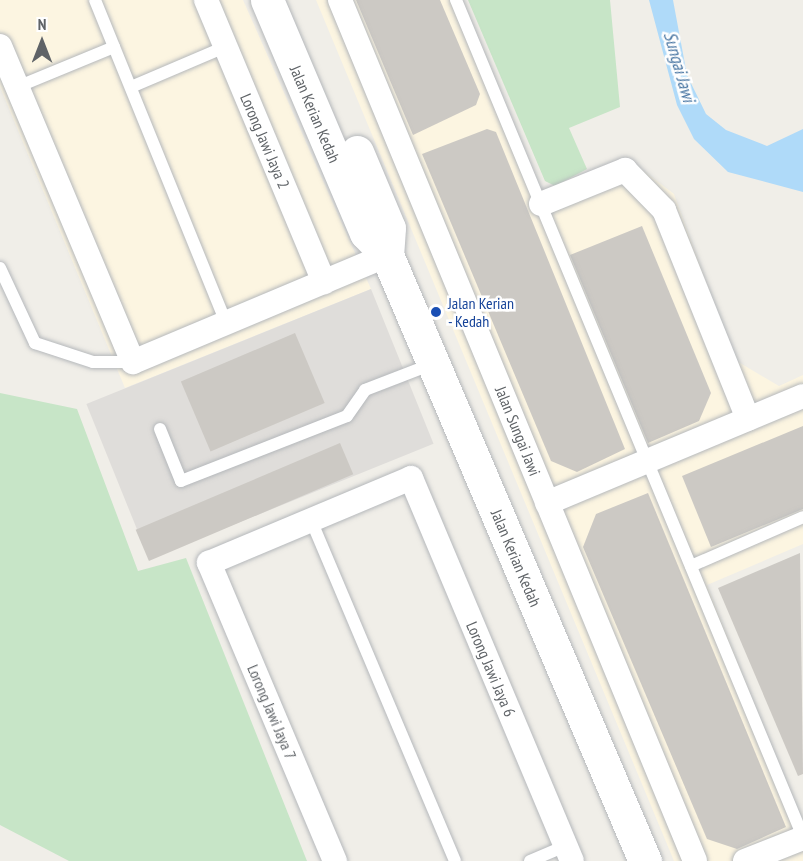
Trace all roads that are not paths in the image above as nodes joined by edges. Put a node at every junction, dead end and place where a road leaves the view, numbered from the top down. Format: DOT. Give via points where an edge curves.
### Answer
graph roads {
  1 [pos="95,0"];
  2 [pos="206,0"];
  3 [pos="267,0"];
  4 [pos="291,0"];
  5 [pos="340,0"];
  6 [pos="456,0"];
  7 [pos="0,46"];
  8 [pos="114,47"];
  9 [pos="225,47"];
  10 [pos="17,87"];
  11 [pos="130,87"];
  12 [pos="541,204"];
  13 [pos="387,255"];
  14 [pos="0,268"];
  15 [pos="324,282"];
  16 [pos="226,322"];
  17 [pos="132,362"];
  18 [pos="433,363"];
  19 [pos="803,396"];
  20 [pos="748,419"];
  21 [pos="160,429"];
  22 [pos="648,461"];
  23 [pos="548,503"];
  24 [pos="803,517"];
  25 [pos="311,520"];
  26 [pos="691,566"];
  27 [pos="803,837"];
  28 [pos="569,854"];
  29 [pos="335,861"];
  30 [pos="455,861"];
  31 [pos="530,861"];
  32 [pos="645,861"];
  33 [pos="695,861"];
  34 [pos="745,861"];
  1 -- 8 [label="lane"];
  2 -- 9 [label="street, Lorong Jawi Jaya 2"];
  3 -- 13 [label="main road, Jalan Kerian Kedah" via="366,233"];
  4 -- 13 [label="main road, Jalan Kerian Kedah" via="389,228"];
  5 -- 23 [label="street, Jalan Sungai Jawi"];
  6 -- 12 [label="lane"];
  7 -- 10 [label="street"];
  8 -- 10 [label="lane"];
  8 -- 11 [label="lane"];
  9 -- 11 [label="lane"];
  9 -- 15 [label="street, Lorong Jawi Jaya 2"];
  10 -- 17 [label="street"];
  11 -- 16 [label="lane"];
  12 -- 20 [label="street" via="625,170 664,210"];
  12 -- 22 [label="lane"];
  13 -- 15 [label="street"];
  13 -- 18 [label="main road, Jalan Kerian Kedah"];
  14 -- 17 [label="lane" via="35,343 93,362"];
  15 -- 16 [label="street"];
  16 -- 17 [label="street"];
  18 -- 21 [label="lane" via="365,390 347,416 181,482"];
  18 -- 32 [label="main road, Jalan Kerian Kedah"];
  19 -- 20 [label="street"];
  20 -- 22 [label="street"];
  22 -- 23 [label="street"];
  22 -- 26 [label="lane"];
  23 -- 33 [label="street, Jalan Sungai Jawi"];
  24 -- 26 [label="lane"];
  25 -- 28 [label="street, Lorong Jawi Jaya 6" via="411,478"];
  25 -- 29 [label="street, Lorong Jawi Jaya 7" via="209,563"];
  25 -- 30 [label="lane"];
  26 -- 27 [label="lane"];
  27 -- 34 [label="street"];
  28 -- 31 [label="lane"];
}
